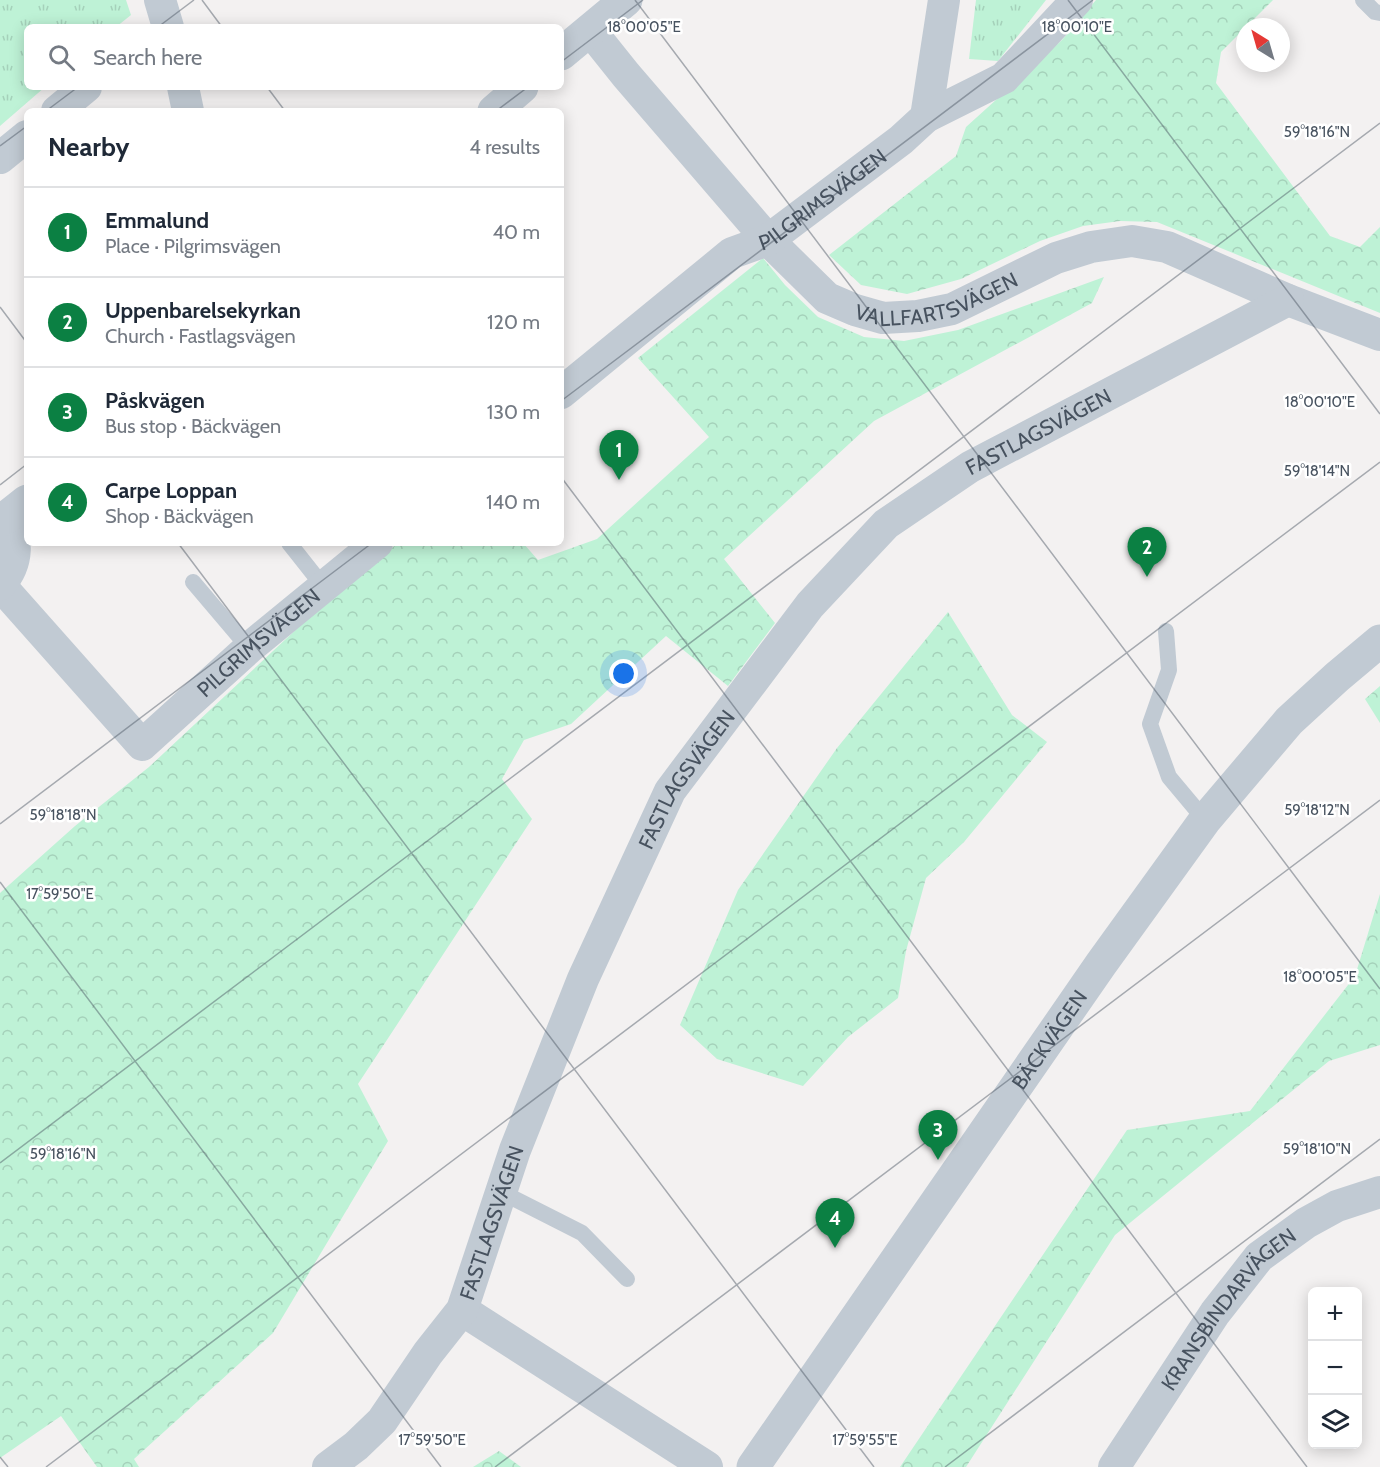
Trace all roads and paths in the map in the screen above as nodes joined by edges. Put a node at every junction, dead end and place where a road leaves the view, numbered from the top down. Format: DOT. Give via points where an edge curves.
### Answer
graph roads {
  1 [pos="626,0"];
  2 [pos="944,0"];
  3 [pos="1077,0"];
  4 [pos="1363,0"];
  5 [pos="1380,13"];
  6 [pos="590,30"];
  7 [pos="564,52"];
  8 [pos="82,90"];
  9 [pos="184,90"];
  10 [pos="518,90"];
  11 [pos="61,108"];
  12 [pos="187,108"];
  13 [pos="498,108"];
  14 [pos="926,117"];
  15 [pos="24,138"];
  16 [pos="0,158"];
  17 [pos="768,240"];
  18 [pos="1288,300"];
  19 [pos="1380,335"];
  20 [pos="564,391"];
  21 [pos="10,513"];
  22 [pos="291,546"];
  23 [pos="366,546"];
  24 [pos="193,582"];
  25 [pos="0,584"];
  26 [pos="323,586"];
  27 [pos="1166,631"];
  28 [pos="1380,641"];
  29 [pos="249,648"];
  30 [pos="1205,820"];
  31 [pos="501,1192"];
  32 [pos="1380,1192"];
  33 [pos="627,1279"];
  34 [pos="462,1310"];
  35 [pos="328,1467"];
  36 [pos="708,1467"];
  37 [pos="753,1467"];
  38 [pos="1114,1467"];
  1 -- 6 [label="street"];
  2 -- 14 [label="street"];
  3 -- 14 [label="street, PILGRIMSVÄGEN" via="1004,78"];
  4 -- 5 [label="lane"];
  6 -- 7 [label="street"];
  6 -- 17 [label="street, VALLFARTSVÄGEN"];
  8 -- 11 [label="street"];
  9 -- 12 [label="street"];
  10 -- 13 [label="street"];
  14 -- 17 [label="street, PILGRIMSVÄGEN"];
  15 -- 16 [label="street"];
  17 -- 18 [label="street, VALLFARTSVÄGEN" via="827,298 884,318 952,309 1056,258 1131,241 1167,247"];
  17 -- 20 [label="street, PILGRIMSVÄGEN" via="732,253"];
  18 -- 19 [label="street, VALLFARTSVÄGEN"];
  18 -- 31 [label="street, FASTLAGSVÄGEN" via="970,467 886,524 810,605 670,791 583,979"];
  21 -- 25 [label="street" via="14,560"];
  22 -- 26 [label="lane"];
  23 -- 26 [label="street, PILGRIMSVÄGEN"];
  24 -- 29 [label="lane"];
  25 -- 29 [label="street, PILGRIMSVÄGEN" via="142,745"];
  26 -- 29 [label="street, PILGRIMSVÄGEN"];
  27 -- 30 [label="lane" via="1169,670 1150,724 1169,777"];
  28 -- 30 [label="street, BÄCKVÄGEN" via="1289,721"];
  30 -- 37 [label="street, BÄCKVÄGEN"];
  31 -- 33 [label="lane" via="582,1233"];
  31 -- 34 [label="street, FASTLAGSVÄGEN"];
  32 -- 38 [label="street, KRANSBINDARVÄGEN" via="1337,1206 1306,1222 1259,1257 1215,1313"];
  34 -- 35 [label="street, FASTLAGSVÄGEN" via="382,1421"];
  34 -- 36 [label="street"];
}
